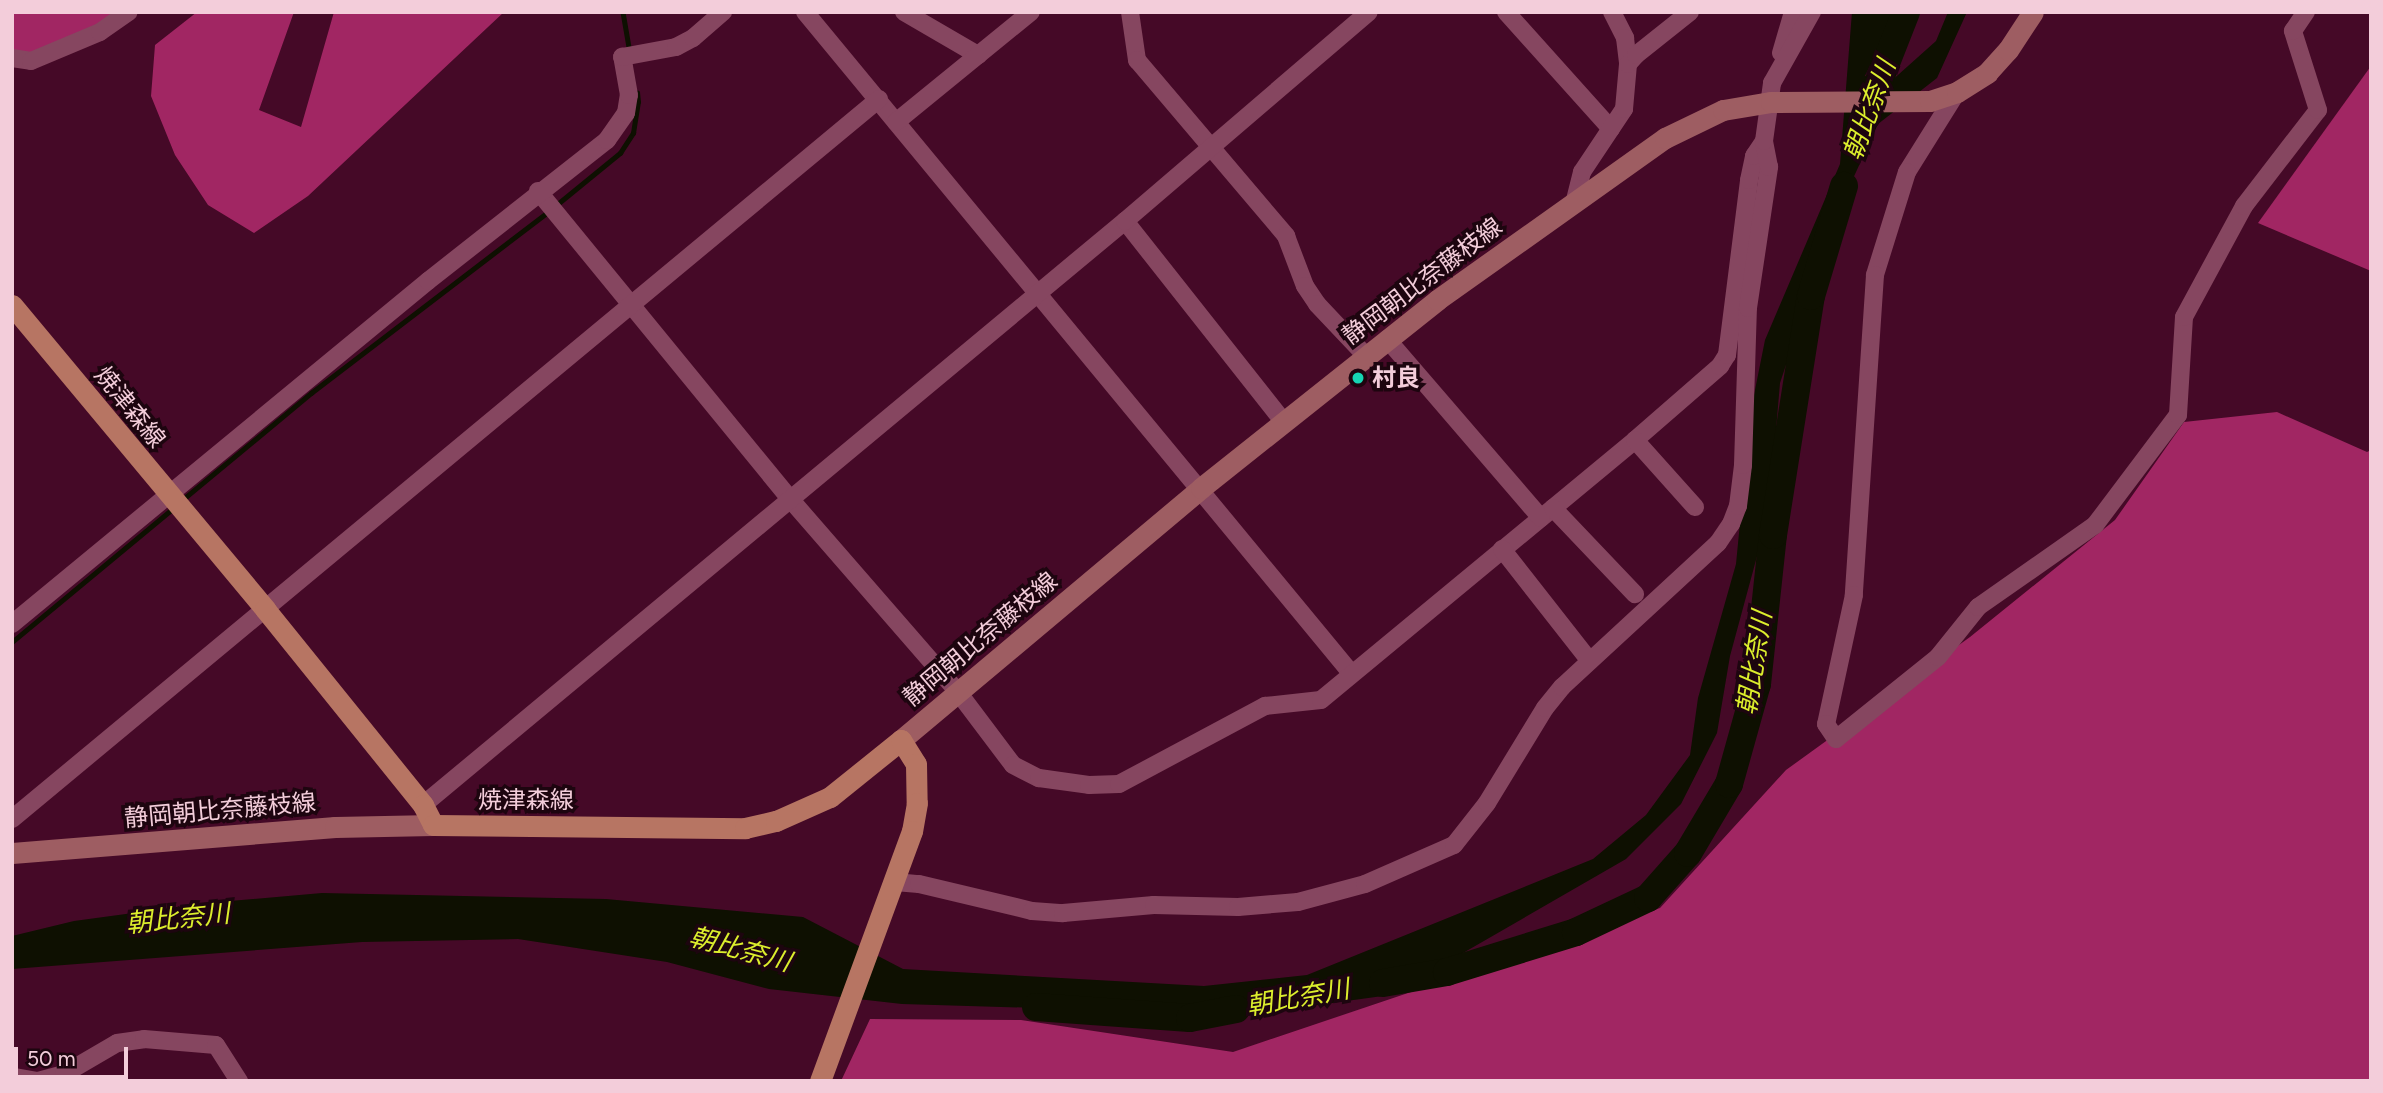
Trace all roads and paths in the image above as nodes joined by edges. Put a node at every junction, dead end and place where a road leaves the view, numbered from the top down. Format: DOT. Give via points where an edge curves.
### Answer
graph roads {
  1 [pos="129,12"];
  2 [pos="723,12"];
  3 [pos="805,12"];
  4 [pos="904,12"];
  5 [pos="1031,12"];
  6 [pos="1130,12"];
  7 [pos="1368,12"];
  8 [pos="1612,12"];
  9 [pos="1690,12"];
  10 [pos="1793,12"];
  11 [pos="1812,12"];
  12 [pos="2033,12"];
  13 [pos="2306,12"];
  14 [pos="1515,15"];
  15 [pos="978,55"];
  16 [pos="12,58"];
  17 [pos="1628,64"];
  18 [pos="1957,92"];
  19 [pos="1779,96"];
  20 [pos="879,99"];
  21 [pos="896,122"];
  22 [pos="1611,129"];
  23 [pos="1764,141"];
  24 [pos="1212,146"];
  25 [pos="538,191"];
  26 [pos="1575,200"];
  27 [pos="1125,221"];
  28 [pos="1038,292"];
  29 [pos="12,305"];
  30 [pos="634,305"];
  31 [pos="1387,339"];
  32 [pos="1366,356"];
  33 [pos="1284,422"];
  34 [pos="1635,440"];
  35 [pos="1201,488"];
  36 [pos="168,495"];
  37 [pos="791,500"];
  38 [pos="1695,507"];
  39 [pos="1547,513"];
  40 [pos="1502,549"];
  41 [pos="1635,594"];
  42 [pos="265,609"];
  43 [pos="12,624"];
  44 [pos="1588,660"];
  45 [pos="1351,673"];
  46 [pos="958,692"];
  47 [pos="901,740"];
  48 [pos="424,805"];
  49 [pos="12,819"];
  50 [pos="433,825"];
  51 [pos="12,853"];
  52 [pos="892,890"];
  53 [pos="15,1077"];
  54 [pos="239,1081"];
  55 [pos="820,1081"];
  1 -- 16 [label="street" via="100,32 31,61"];
  2 -- 25 [label="street" via="676,47 622,57 629,95 618,126 607,140"];
  3 -- 20 [label="street"];
  4 -- 15 [label="street"];
  5 -- 15 [label="street"];
  6 -- 24 [label="street" via="1137,60"];
  7 -- 24 [label="street"];
  8 -- 17 [label="street" via="1625,37"];
  9 -- 17 [label="street"];
  10 -- 19 [label="street"];
  11 -- 19 [label="street"];
  12 -- 18 [label="main road, 静岡朝比奈藤枝線" via="1994,65"];
  13 -- 18 [label="street" via="2293,31 2318,110 2244,206 2183,317 2178,415 2095,525 1978,607 1938,657 1836,739 1826,724 1854,595 1875,275 1907,172"];
  14 -- 22 [label="street"];
  15 -- 21 [label="street"];
  17 -- 22 [label="street" via="1623,110"];
  18 -- 19 [label="main road, 静岡朝比奈藤枝線" via="1930,101"];
  19 -- 23 [label="street"];
  19 -- 26 [label="main road, 静岡朝比奈藤枝線" via="1723,110 1665,138"];
  20 -- 21 [label="street"];
  20 -- 30 [label="street"];
  21 -- 28 [label="street"];
  22 -- 26 [label="street" via="1582,172"];
  23 -- 34 [label="street" via="1754,156 1749,180 1727,355"];
  23 -- 44 [label="street" via="1769,167 1748,308 1738,506 1718,543"];
  24 -- 27 [label="street"];
  24 -- 32 [label="street" via="1286,236 1317,304"];
  25 -- 30 [label="street"];
  25 -- 36 [label="street"];
  26 -- 31 [label="main road, 静岡朝比奈藤枝線"];
  27 -- 28 [label="street"];
  27 -- 33 [label="street"];
  28 -- 35 [label="street"];
  28 -- 37 [label="street"];
  29 -- 36 [label="main road, 焼津森線"];
  30 -- 37 [label="street"];
  30 -- 42 [label="street"];
  31 -- 32 [label="main road, 静岡朝比奈藤枝線"];
  31 -- 39 [label="street"];
  32 -- 33 [label="main road, 静岡朝比奈藤枝線"];
  33 -- 35 [label="main road, 静岡朝比奈藤枝線"];
  34 -- 38 [label="street"];
  34 -- 39 [label="street"];
  35 -- 45 [label="street"];
  35 -- 46 [label="main road, 静岡朝比奈藤枝線"];
  36 -- 42 [label="main road, 焼津森線"];
  36 -- 43 [label="street"];
  37 -- 46 [label="street"];
  37 -- 48 [label="street"];
  39 -- 40 [label="street"];
  39 -- 41 [label="street"];
  40 -- 44 [label="street"];
  40 -- 45 [label="street"];
  42 -- 48 [label="main road, 焼津森線"];
  42 -- 49 [label="street"];
  44 -- 52 [label="street" via="1545,708 1487,803 1454,845 1365,884 1298,902 1238,907 1154,905 1063,914 919,884"];
  45 -- 46 [label="street" via="1321,700 1265,706 1119,784 1089,785 1030,775 1013,765"];
  46 -- 47 [label="main road, 静岡朝比奈藤枝線"];
  47 -- 50 [label="main road, 焼津森線" via="830,797 776,821 745,828"];
  47 -- 52 [label="main road" via="916,764 916,803 912,831"];
  48 -- 50 [label="main road, 焼津森線"];
  50 -- 51 [label="main road, 静岡朝比奈藤枝線" via="322,828"];
  52 -- 55 [label="main road"];
  53 -- 54 [label="street" via="38,1081 64,1074 117,1042 144,1039 216,1045"];
}
